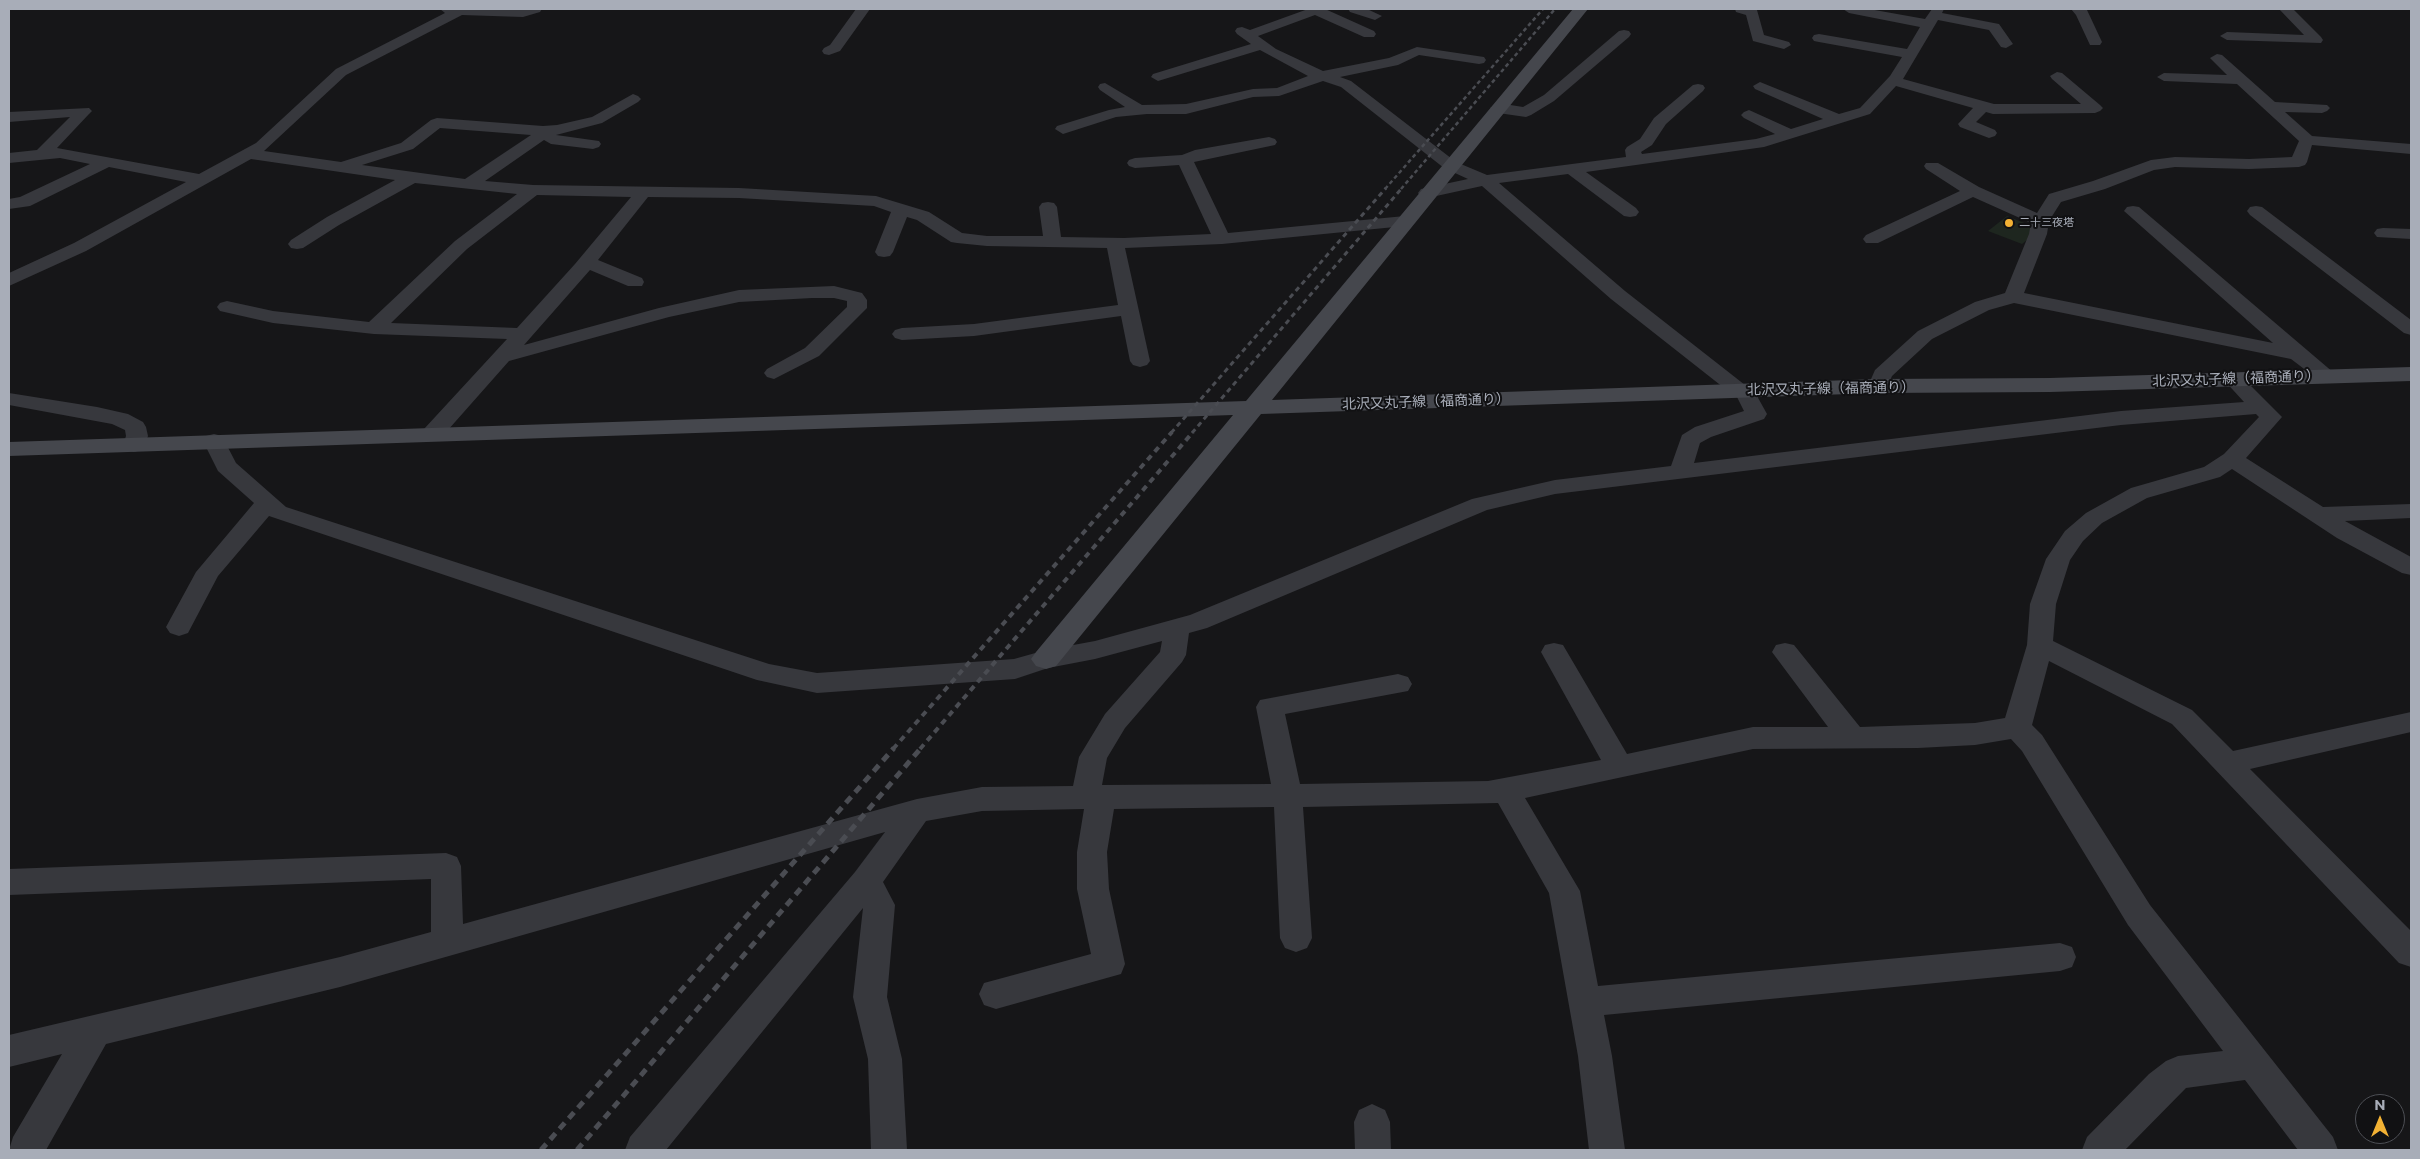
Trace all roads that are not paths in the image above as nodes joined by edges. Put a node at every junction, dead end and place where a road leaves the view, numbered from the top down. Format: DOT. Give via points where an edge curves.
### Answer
graph roads {
  1 [pos="456,9"];
  2 [pos="535,9"];
  3 [pos="863,9"];
  4 [pos="1356,9"];
  5 [pos="1581,9"];
  6 [pos="1741,9"];
  7 [pos="2077,9"];
  8 [pos="2286,9"];
  9 [pos="1316,10"];
  10 [pos="1845,11"];
  11 [pos="1375,16"];
  12 [pos="1933,16"];
  13 [pos="1370,34"];
  14 [pos="1624,34"];
  15 [pos="2227,36"];
  16 [pos="1818,38"];
  17 [pos="2094,42"];
  18 [pos="2006,44"];
  19 [pos="1262,45"];
  20 [pos="1784,45"];
  21 [pos="829,51"];
  22 [pos="1910,54"];
  23 [pos="2217,58"];
  24 [pos="1479,60"];
  25 [pos="1322,76"];
  26 [pos="2057,76"];
  27 [pos="1158,77"];
  28 [pos="2164,77"];
  29 [pos="1893,80"];
  30 [pos="2242,80"];
  31 [pos="1760,86"];
  32 [pos="1105,87"];
  33 [pos="1698,88"];
  34 [pos="634,99"];
  35 [pos="1982,107"];
  36 [pos="2271,107"];
  37 [pos="1498,108"];
  38 [pos="2322,108"];
  39 [pos="1139,110"];
  40 [pos="1749,114"];
  41 [pos="9,117"];
  42 [pos="1839,120"];
  43 [pos="1063,129"];
  44 [pos="1988,133"];
  45 [pos="541,134"];
  46 [pos="1791,135"];
  47 [pos="2307,140"];
  48 [pos="1269,142"];
  49 [pos="593,144"];
  50 [pos="2411,150"];
  51 [pos="248,154"];
  52 [pos="42,155"];
  53 [pos="9,158"];
  54 [pos="1185,160"];
  55 [pos="1634,160"];
  56 [pos="107,162"];
  57 [pos="1135,163"];
  58 [pos="1450,165"];
  59 [pos="342,166"];
  60 [pos="1932,166"];
  61 [pos="1570,168"];
  62 [pos="413,178"];
  63 [pos="203,180"];
  64 [pos="1485,180"];
  65 [pos="468,184"];
  66 [pos="533,190"];
  67 [pos="646,190"];
  68 [pos="1973,191"];
  69 [pos="1427,193"];
  70 [pos="16,203"];
  71 [pos="1048,207"];
  72 [pos="901,208"];
  73 [pos="2256,211"];
  74 [pos="1630,212"];
  75 [pos="2134,212"];
  76 [pos="9,215"];
  77 [pos="2040,220"];
  78 [pos="1404,221"];
  79 [pos="2383,234"];
  80 [pos="2411,234"];
  81 [pos="1222,239"];
  82 [pos="1872,239"];
  83 [pos="1053,241"];
  84 [pos="1115,242"];
  85 [pos="297,244"];
  86 [pos="884,252"];
  87 [pos="9,260"];
  88 [pos="588,262"];
  89 [pos="28,271"];
  90 [pos="9,280"];
  91 [pos="635,282"];
  92 [pos="2013,297"];
  93 [pos="227,307"];
  94 [pos="1129,310"];
  95 [pos="374,328"];
  96 [pos="2411,329"];
  97 [pos="522,334"];
  98 [pos="902,334"];
  99 [pos="2298,354"];
  100 [pos="501,357"];
  101 [pos="1140,361"];
  102 [pos="774,373"];
  103 [pos="2411,374"];
  104 [pos="2327,377"];
  105 [pos="2233,379"];
  106 [pos="1878,386"];
  107 [pos="1743,391"];
  108 [pos="9,399"];
  109 [pos="2261,407"];
  110 [pos="1251,408"];
  111 [pos="432,434"];
  112 [pos="214,441"];
  113 [pos="134,444"];
  114 [pos="9,449"];
  115 [pos="2232,459"];
  116 [pos="1680,472"];
  117 [pos="268,503"];
  118 [pos="2411,511"];
  119 [pos="2319,515"];
  120 [pos="2411,567"];
  121 [pos="179,627"];
  122 [pos="1177,628"];
  123 [pos="2040,645"];
  124 [pos="1554,652"];
  125 [pos="1785,652"];
  126 [pos="1046,659"];
  127 [pos="1398,684"];
  128 [pos="2411,722"];
  129 [pos="2016,727"];
  130 [pos="1850,736"];
  131 [pos="2228,763"];
  132 [pos="1620,767"];
  133 [pos="1506,790"];
  134 [pos="1288,795"];
  135 [pos="1093,797"];
  136 [pos="917,811"];
  137 [pos="866,881"];
  138 [pos="9,882"];
  139 [pos="1296,938"];
  140 [pos="447,941"];
  141 [pos="2411,953"];
  142 [pos="2060,957"];
  143 [pos="996,994"];
  144 [pos="1585,1002"];
  145 [pos="94,1032"];
  146 [pos="9,1051"];
  147 [pos="2253,1063"];
  148 [pos="26,1150"];
  149 [pos="643,1150"];
  150 [pos="889,1150"];
  151 [pos="1607,1150"];
  152 [pos="2100,1150"];
  153 [pos="2320,1150"];
  1 -- 2 [label="street" via="523,13"];
  1 -- 51 [label="street" via="341,72 262,146"];
  3 -- 21 [label="street" via="835,48"];
  4 -- 11 [label="street"];
  5 -- 37 [label="street"];
  6 -- 20 [label="street" via="1752,13 1758,38"];
  7 -- 17 [label="street" via="2082,13"];
  8 -- 15 [label="street" via="2316,40"];
  9 -- 13 [label="street"];
  9 -- 19 [label="street" via="1281,25 1245,33"];
  10 -- 12 [label="street"];
  12 -- 18 [label="street" via="1994,27"];
  12 -- 22 [label="street"];
  14 -- 37 [label="street" via="1549,98 1526,112"];
  16 -- 22 [label="street"];
  19 -- 25 [label="street"];
  19 -- 27 [label="street"];
  22 -- 29 [label="street"];
  23 -- 30 [label="street"];
  24 -- 25 [label="street" via="1417,52 1393,62"];
  25 -- 39 [label="street" via="1278,92 1253,94 1186,109"];
  25 -- 58 [label="street" via="1346,84"];
  26 -- 35 [label="street" via="2094,108"];
  28 -- 30 [label="street"];
  29 -- 35 [label="street"];
  29 -- 42 [label="street" via="1865,111"];
  30 -- 36 [label="street"];
  31 -- 42 [label="street"];
  32 -- 39 [label="street"];
  33 -- 55 [label="street" via="1660,121 1646,142 1634,150"];
  34 -- 45 [label="street" via="597,120"];
  35 -- 44 [label="street" via="1966,124"];
  36 -- 38 [label="street"];
  36 -- 47 [label="street"];
  37 -- 58 [label="street"];
  39 -- 43 [label="street" via="1094,118"];
  40 -- 46 [label="street"];
  41 -- 52 [label="street" via="84,111"];
  42 -- 46 [label="street"];
  45 -- 49 [label="street"];
  45 -- 59 [label="street" via="437,123 407,146"];
  45 -- 65 [label="street"];
  46 -- 55 [label="street" via="1758,144"];
  47 -- 50 [label="street"];
  47 -- 77 [label="street" via="2299,162 2151,165 2099,186 2054,198"];
  48 -- 54 [label="street" via="1195,154"];
  51 -- 59 [label="street"];
  51 -- 63 [label="street"];
  52 -- 53 [label="street"];
  52 -- 56 [label="street" via="60,153"];
  54 -- 57 [label="street"];
  54 -- 81 [label="street"];
  55 -- 61 [label="street"];
  56 -- 63 [label="street"];
  56 -- 70 [label="street"];
  58 -- 64 [label="street"];
  58 -- 69 [label="street"];
  59 -- 62 [label="street"];
  60 -- 68 [label="street"];
  61 -- 64 [label="street"];
  61 -- 74 [label="street"];
  62 -- 65 [label="street"];
  62 -- 85 [label="street"];
  63 -- 89 [label="street" via="80,247"];
  64 -- 69 [label="street"];
  64 -- 107 [label="street" via="1618,295"];
  65 -- 66 [label="street"];
  66 -- 67 [label="street"];
  66 -- 95 [label="street" via="461,245"];
  67 -- 72 [label="street" via="876,201"];
  67 -- 88 [label="street"];
  68 -- 77 [label="street"];
  68 -- 82 [label="street"];
  69 -- 78 [label="street"];
  70 -- 76 [label="street"];
  71 -- 83 [label="street"];
  72 -- 83 [label="street" via="923,216 958,238"];
  72 -- 86 [label="street"];
  73 -- 96 [label="street"];
  75 -- 99 [label="street"];
  77 -- 92 [label="street" via="2038,234"];
  78 -- 81 [label="street"];
  78 -- 110 [label="street"];
  79 -- 80 [label="street"];
  81 -- 84 [label="street"];
  83 -- 84 [label="street"];
  84 -- 94 [label="street"];
  87 -- 89 [label="street"];
  88 -- 91 [label="street"];
  88 -- 97 [label="street"];
  89 -- 90 [label="street"];
  92 -- 99 [label="street"];
  92 -- 106 [label="street" via="1982,306 1925,335 1882,374"];
  93 -- 95 [label="street" via="273,317"];
  94 -- 98 [label="street" via="974,330"];
  94 -- 101 [label="street"];
  95 -- 97 [label="street"];
  97 -- 100 [label="street"];
  99 -- 104 [label="street"];
  100 -- 102 [label="street" via="666,312 739,296 834,292 855,297 857,308 812,352"];
  100 -- 111 [label="street"];
  103 -- 104 [label="street, 北沢又丸子線（福商通り）"];
  104 -- 105 [label="street, 北沢又丸子線（福商通り）"];
  105 -- 106 [label="street, 北沢又丸子線（福商通り）" via="2050,386"];
  105 -- 109 [label="street"];
  106 -- 107 [label="street, 北沢又丸子線（福商通り）"];
  107 -- 110 [label="street, 北沢又丸子線（福商通り）"];
  107 -- 116 [label="street" via="1756,414 1703,432 1690,440"];
  108 -- 113 [label="street" via="120,419 135,427 137,436"];
  109 -- 115 [label="street" via="2270,417"];
  109 -- 116 [label="street" via="2121,418"];
  110 -- 111 [label="street, 北沢又丸子線（福商通り）"];
  110 -- 126 [label="street"];
  111 -- 112 [label="street, 北沢又丸子線（福商通り）"];
  112 -- 113 [label="street, 北沢又丸子線（福商通り）"];
  112 -- 117 [label="street" via="226,466"];
  113 -- 114 [label="street, 北沢又丸子線（福商通り）"];
  115 -- 119 [label="street"];
  115 -- 123 [label="street" via="2212,472 2139,493 2094,518 2074,536 2058,559 2043,604"];
  116 -- 122 [label="street" via="1555,488 1480,504"];
  117 -- 121 [label="street" via="208,572"];
  117 -- 126 [label="street" via="278,512 320,528 767,673 817,683 1015,669"];
  118 -- 119 [label="street"];
  119 -- 120 [label="street"];
  122 -- 126 [label="street" via="1095,650"];
  122 -- 135 [label="street" via="1173,655 1115,721 1093,756"];
  123 -- 129 [label="street"];
  123 -- 131 [label="street" via="2182,717"];
  124 -- 132 [label="street"];
  125 -- 130 [label="street"];
  127 -- 134 [label="street" via="1270,707"];
  128 -- 131 [label="street"];
  129 -- 130 [label="street" via="1975,734"];
  129 -- 147 [label="street" via="2032,743 2138,915"];
  130 -- 132 [label="street" via="1753,738"];
  131 -- 141 [label="street"];
  132 -- 133 [label="street"];
  133 -- 134 [label="street" via="1488,794"];
  133 -- 144 [label="street" via="1564,891"];
  134 -- 135 [label="street"];
  134 -- 139 [label="street"];
  135 -- 136 [label="street" via="982,799"];
  135 -- 143 [label="street" via="1093,888 1109,964"];
  136 -- 137 [label="street"];
  136 -- 140 [label="street"];
  137 -- 149 [label="street"];
  137 -- 150 [label="street" via="879,905 870,997 885,1059"];
  138 -- 140 [label="street" via="446,866"];
  140 -- 145 [label="street" via="340,972"];
  142 -- 144 [label="street"];
  144 -- 151 [label="street"];
  145 -- 146 [label="street"];
  145 -- 148 [label="street"];
  147 -- 152 [label="street" via="2178,1073"];
  147 -- 153 [label="street"];
}
